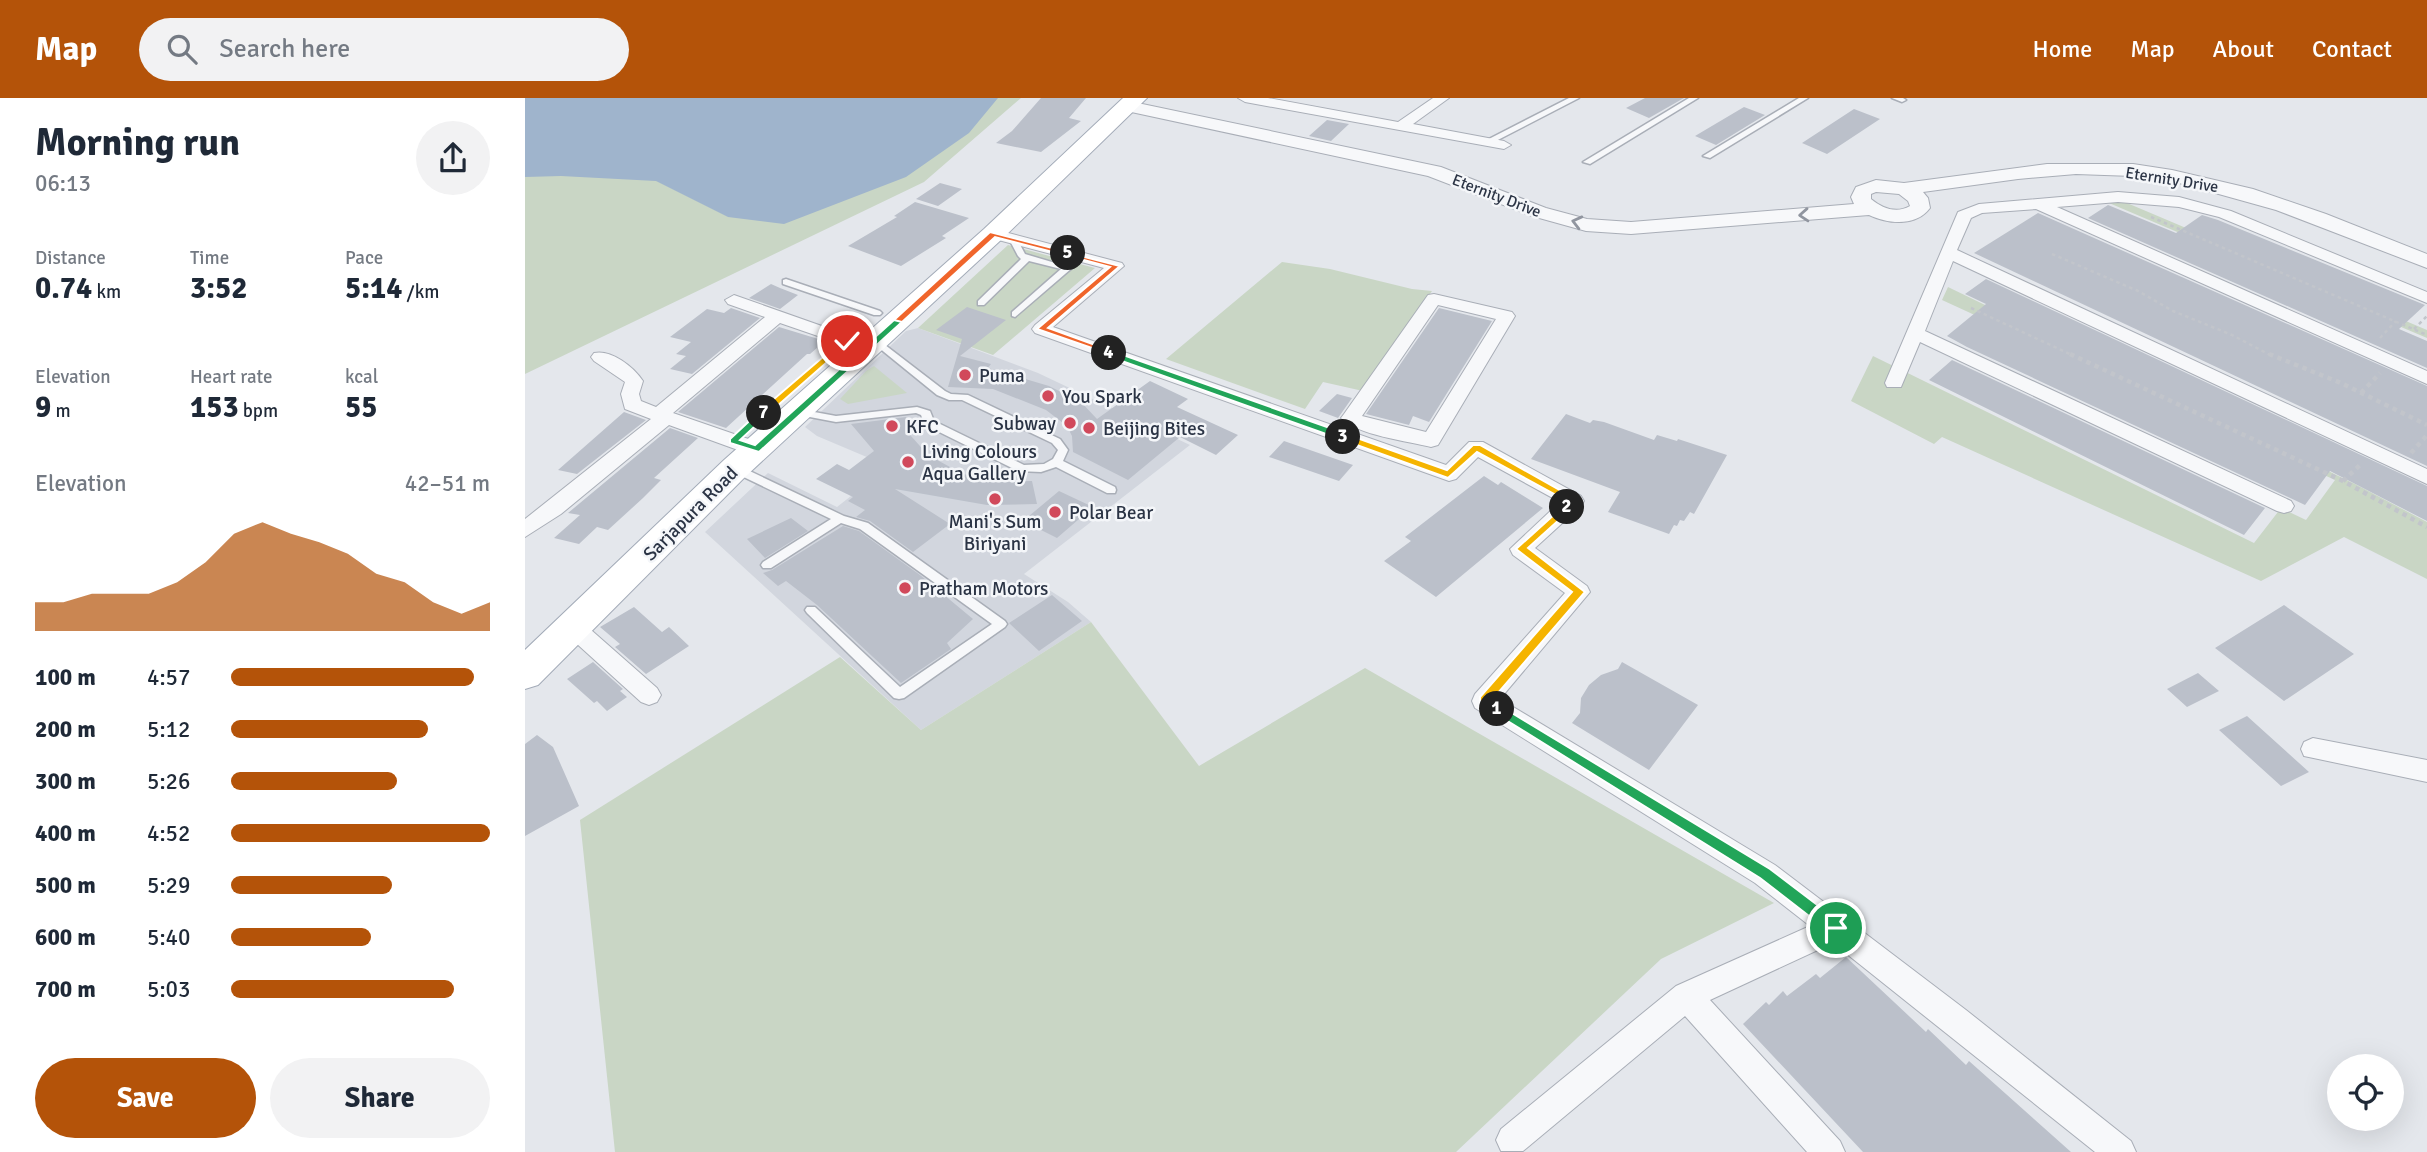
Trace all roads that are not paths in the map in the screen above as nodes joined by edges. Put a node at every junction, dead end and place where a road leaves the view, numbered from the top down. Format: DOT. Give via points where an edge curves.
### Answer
graph roads {
  1 [pos="1157,98"];
  2 [pos="1245,98"];
  3 [pos="1442,98"];
  4 [pos="1575,98"];
  5 [pos="1694,98"];
  6 [pos="1804,98"];
  7 [pos="1126,101"];
  8 [pos="1402,125"];
  9 [pos="1487,142"];
  10 [pos="1504,145"];
  11 [pos="1707,156"];
  12 [pos="1587,162"];
  13 [pos="1904,189"];
  14 [pos="1867,200"];
  15 [pos="1921,203"];
  16 [pos="2038,204"];
  17 [pos="1003,237"];
  18 [pos="1948,251"];
  19 [pos="1028,257"];
  20 [pos="2427,262"];
  21 [pos="2427,278"];
  22 [pos="786,282"];
  23 [pos="2427,298"];
  24 [pos="734,300"];
  25 [pos="981,303"];
  26 [pos="1015,314"];
  27 [pos="777,316"];
  28 [pos="867,332"];
  29 [pos="1915,333"];
  30 [pos="600,357"];
  31 [pos="2427,378"];
  32 [pos="1894,383"];
  33 [pos="798,412"];
  34 [pos="662,416"];
  35 [pos="1392,430"];
  36 [pos="1379,449"];
  37 [pos="741,453"];
  38 [pos="1056,462"];
  39 [pos="2427,477"];
  40 [pos="1111,490"];
  41 [pos="2284,506"];
  42 [pos="840,520"];
  43 [pos="525,529"];
  44 [pos="767,565"];
  45 [pos="811,610"];
  46 [pos="574,628"];
  47 [pos="525,647"];
  48 [pos="525,674"];
  49 [pos="649,695"];
  50 [pos="2313,749"];
  51 [pos="2427,771"];
  52 [pos="1836,928"];
  53 [pos="1686,996"];
  54 [pos="1512,1140"];
  55 [pos="1829,1152"];
  56 [pos="2120,1152"];
  1 -- 14 [label="street, Eternity Drive" via="1437,157 1540,196 1586,208 1631,212"];
  2 -- 8 [label="street"];
  3 -- 8 [label="street"];
  4 -- 9 [label="lane"];
  5 -- 12 [label="lane"];
  6 -- 11 [label="lane"];
  14 -- 7 [label="street, Eternity Drive, one-way" via="1632,228 1586,225 1434,171"];
  7 -- 17 [label="main road, Sarjapura Road"];
  7 -- 28 [label="main road, Sarjapura Road"];
  8 -- 9 [label="street"];
  9 -- 10 [label="street"];
  13 -- 14 [label="street, Eternity Drive" via="1885,185"];
  13 -- 15 [label="street"];
  13 -- 20 [label="street, Eternity Drive" via="2031,172 2132,170 2199,180 2270,199"];
  14 -- 15 [label="street, Eternity Drive" via="1890,215 1909,215"];
  15 -- 21 [label="street, Eternity Drive" via="2095,180 2149,183 2211,194 2272,213"];
  16 -- 18 [label="street" via="1968,212"];
  16 -- 23 [label="street" via="2133,197 2194,205"];
  16 -- 31 [label="street"];
  17 -- 19 [label="lane"];
  17 -- 28 [label="main road, Sarjapura Road"];
  17 -- 36 [label="street" via="1116,266 1041,329"];
  18 -- 29 [label="street"];
  18 -- 39 [label="street"];
  19 -- 25 [label="lane"];
  19 -- 26 [label="lane" via="1068,268"];
  22 -- 28 [label="lane"];
  24 -- 27 [label="street"];
  27 -- 28 [label="street"];
  27 -- 34 [label="street"];
  28 -- 33 [label="main road, Sarjapura Road"];
  28 -- 37 [label="main road, Sarjapura Road"];
  28 -- 38 [label="lane" via="941,393 964,397 1056,441 1063,450"];
  29 -- 32 [label="street"];
  29 -- 41 [label="street"];
  30 -- 34 [label="street" via="634,381 632,405"];
  33 -- 37 [label="main road, Sarjapura Road"];
  33 -- 38 [label="lane" via="835,419 917,410 926,413 929,423 1022,468 1036,470"];
  34 -- 37 [label="street"];
  34 -- 43 [label="street"];
  35 -- 35 [label="street" via="1351,418 1434,299 1506,316 1431,440"];
  35 -- 36 [label="street"];
  36 -- 52 [label="street" via="1448,474 1476,447 1574,501 1521,549 1579,592 1484,701 1765,874"];
  37 -- 42 [label="lane"];
  37 -- 46 [label="main road, Sarjapura Road"];
  37 -- 47 [label="main road, Sarjapura Road"];
  38 -- 40 [label="lane"];
  42 -- 44 [label="lane"];
  42 -- 45 [label="lane" via="864,526 1001,624 899,694"];
  46 -- 48 [label="main road, Sarjapura Road"];
  46 -- 49 [label="street"];
  50 -- 51 [label="street"];
  52 -- 53 [label="street"];
  52 -- 56 [label="street"];
  53 -- 54 [label="street"];
  53 -- 55 [label="street"];
}
